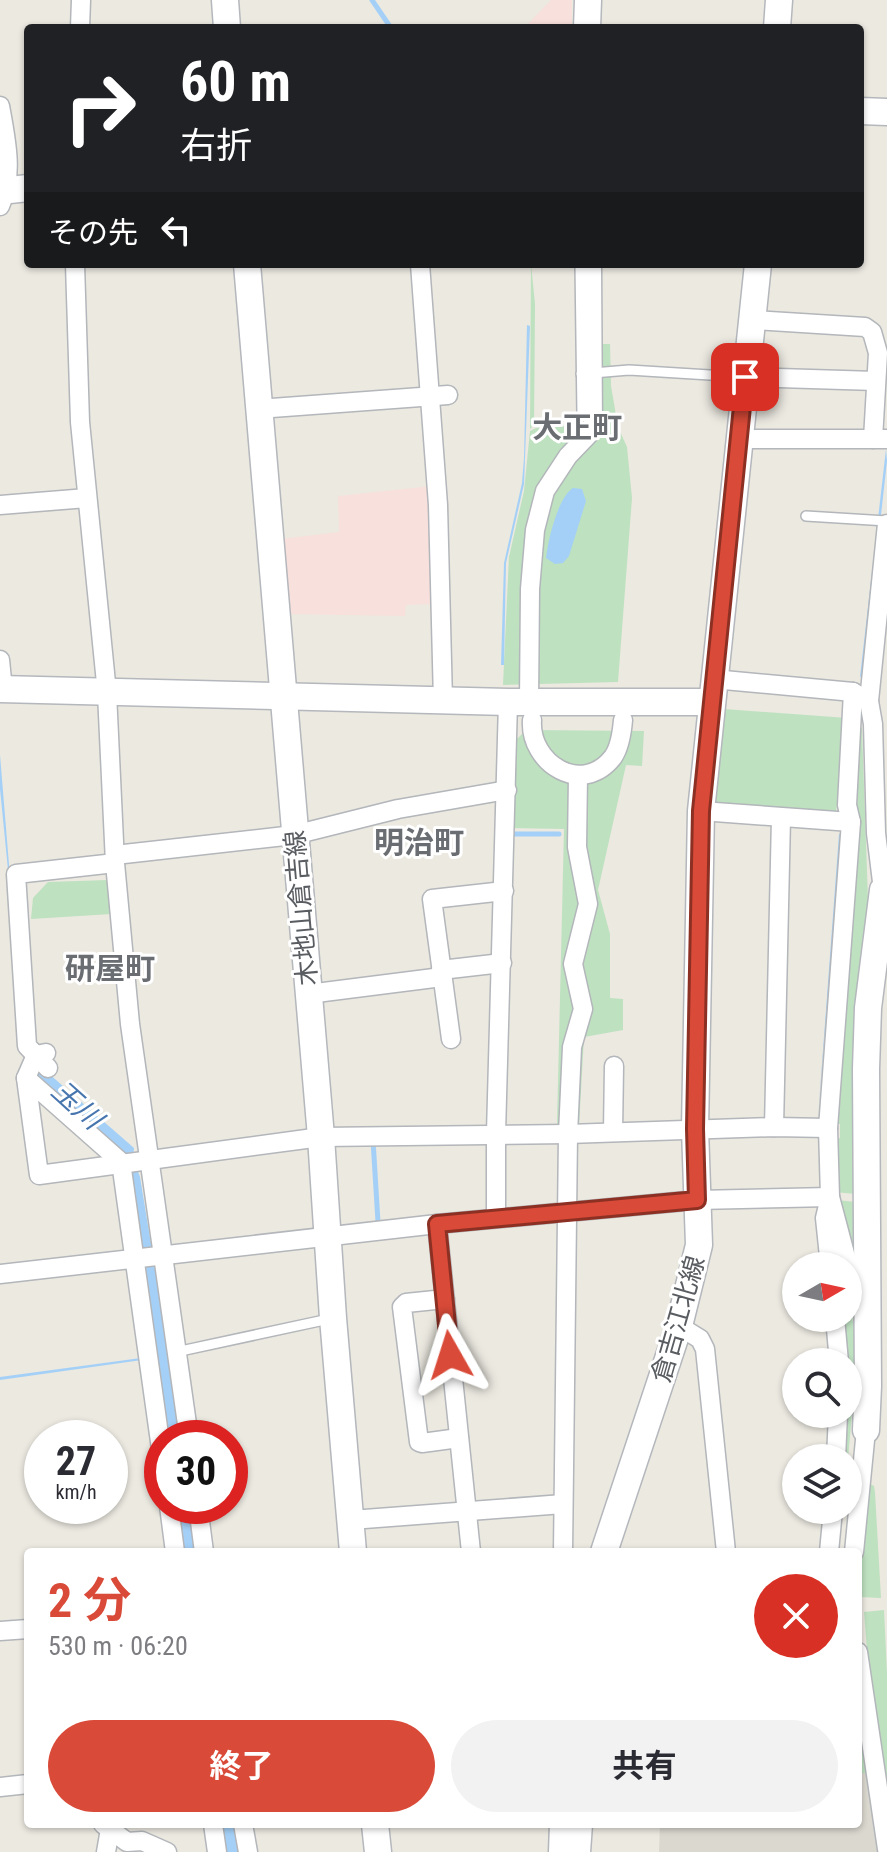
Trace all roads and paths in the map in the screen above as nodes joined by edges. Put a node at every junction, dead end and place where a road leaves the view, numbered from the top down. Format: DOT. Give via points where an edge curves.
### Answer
graph roads {
  1 [pos="81,0"];
  2 [pos="225,0"];
  3 [pos="588,0"];
  4 [pos="779,0"];
  5 [pos="80,24"];
  6 [pos="227,24"];
  7 [pos="587,24"];
  8 [pos="777,24"];
  9 [pos="0,106"];
  10 [pos="864,111"];
  11 [pos="887,112"];
  12 [pos="9,194"];
  13 [pos="75,268"];
  14 [pos="247,268"];
  15 [pos="421,268"];
  16 [pos="580,268"];
  17 [pos="592,268"];
  18 [pos="758,268"];
  19 [pos="753,320"];
  20 [pos="588,373"];
  21 [pos="745,377"];
  22 [pos="876,381"];
  23 [pos="439,396"];
  24 [pos="258,409"];
  25 [pos="582,416"];
  26 [pos="739,439"];
  27 [pos="880,439"];
  28 [pos="87,498"];
  29 [pos="0,505"];
  30 [pos="806,516"];
  31 [pos="887,523"];
  32 [pos="0,660"];
  33 [pos="1,690"];
  34 [pos="712,690"];
  35 [pos="107,693"];
  36 [pos="282,697"];
  37 [pos="861,697"];
  38 [pos="443,701"];
  39 [pos="523,708"];
  40 [pos="623,720"];
  41 [pos="578,775"];
  42 [pos="507,790"];
  43 [pos="701,811"];
  44 [pos="781,818"];
  45 [pos="851,822"];
  46 [pos="294,835"];
  47 [pos="115,859"];
  48 [pos="883,890"];
  49 [pos="504,891"];
  50 [pos="0,904"];
  51 [pos="19,904"];
  52 [pos="502,963"];
  53 [pos="441,974"];
  54 [pos="308,994"];
  55 [pos="878,1009"];
  56 [pos="451,1039"];
  57 [pos="614,1066"];
  58 [pos="26,1078"];
  59 [pos="774,1127"];
  60 [pos="828,1128"];
  61 [pos="695,1129"];
  62 [pos="613,1132"];
  63 [pos="496,1133"];
  64 [pos="568,1134"];
  65 [pos="321,1137"];
  66 [pos="148,1160"];
  67 [pos="121,1162"];
  68 [pos="830,1197"];
  69 [pos="697,1200"];
  70 [pos="567,1212"];
  71 [pos="496,1218"];
  72 [pos="437,1224"];
  73 [pos="328,1236"];
  74 [pos="829,1252"];
  75 [pos="162,1256"];
  76 [pos="135,1258"];
  77 [pos="0,1274"];
  78 [pos="445,1299"];
  79 [pos="333,1318"];
  80 [pos="867,1318"];
  81 [pos="679,1326"];
  82 [pos="176,1352"];
  83 [pos="157,1420"];
  84 [pos="186,1420"];
  85 [pos="866,1430"];
  86 [pos="459,1438"];
  87 [pos="563,1504"];
  88 [pos="466,1510"];
  89 [pos="351,1520"];
  90 [pos="171,1524"];
  91 [pos="200,1524"];
  92 [pos="832,1524"];
  93 [pos="174,1548"];
  94 [pos="203,1548"];
  95 [pos="353,1548"];
  96 [pos="471,1548"];
  97 [pos="563,1548"];
  98 [pos="605,1548"];
  99 [pos="726,1548"];
  100 [pos="829,1548"];
  101 [pos="854,1548"];
  102 [pos="24,1629"];
  103 [pos="0,1631"];
  104 [pos="862,1679"];
  105 [pos="24,1784"];
  106 [pos="0,1787"];
  107 [pos="106,1828"];
  108 [pos="107,1828"];
  109 [pos="214,1828"];
  110 [pos="244,1828"];
  111 [pos="375,1828"];
  112 [pos="559,1828"];
  113 [pos="579,1828"];
  114 [pos="887,1849"];
  115 [pos="106,1852"];
  116 [pos="167,1852"];
  117 [pos="217,1852"];
  118 [pos="248,1852"];
  119 [pos="378,1852"];
  120 [pos="558,1852"];
  121 [pos="577,1852"];
  1 -- 5 [label="street"];
  2 -- 6 [label="main road"];
  3 -- 7 [label="main road"];
  4 -- 8 [label="main road"];
  9 -- 12 [label="street"];
  10 -- 11 [label="main road"];
  13 -- 28 [label="street"];
  14 -- 24 [label="main road, 木地山倉吉線"];
  15 -- 23 [label="street"];
  16 -- 20 [label="lane"];
  17 -- 20 [label="street"];
  18 -- 19 [label="main road, 倉吉江北線"];
  19 -- 21 [label="main road, 倉吉江北線"];
  19 -- 22 [label="street" via="865,327 872,332 878,353"];
  20 -- 21 [label="lane" via="629,370"];
  20 -- 25 [label="lane"];
  20 -- 39 [label="street" via="593,430 545,491 535,530"];
  21 -- 22 [label="street"];
  21 -- 26 [label="main road, 倉吉江北線"];
  22 -- 27 [label="street"];
  23 -- 24 [label="street"];
  23 -- 38 [label="street"];
  24 -- 36 [label="main road, 木地山倉吉線"];
  26 -- 27 [label="street"];
  26 -- 34 [label="main road, 倉吉江北線"];
  28 -- 29 [label="street"];
  28 -- 35 [label="street"];
  30 -- 31 [label="lane"];
  31 -- 37 [label="street"];
  32 -- 33 [label="street"];
  33 -- 35 [label="main road"];
  34 -- 37 [label="street"];
  34 -- 39 [label="main road"];
  34 -- 43 [label="main road, 倉吉江北線"];
  35 -- 36 [label="main road"];
  35 -- 47 [label="street"];
  36 -- 38 [label="main road"];
  36 -- 46 [label="main road, 木地山倉吉線"];
  37 -- 45 [label="street" via="847,805"];
  37 -- 48 [label="street" via="873,724"];
  38 -- 39 [label="main road"];
  39 -- 41 [label="street" via="549,764"];
  39 -- 42 [label="street"];
  40 -- 41 [label="street" via="613,756 595,771"];
  41 -- 64 [label="street" via="577,847 588,904 573,964 583,1009 572,1047"];
  42 -- 46 [label="street"];
  42 -- 49 [label="street"];
  43 -- 44 [label="street"];
  43 -- 61 [label="main road, 倉吉江北線"];
  44 -- 45 [label="street"];
  44 -- 59 [label="street"];
  45 -- 60 [label="street"];
  46 -- 47 [label="street"];
  46 -- 54 [label="main road, 木地山倉吉線"];
  47 -- 51 [label="street" via="16,874"];
  47 -- 66 [label="street"];
  48 -- 55 [label="main road"];
  49 -- 52 [label="street"];
  49 -- 53 [label="street" via="432,899"];
  50 -- 51 [label="street"];
  51 -- 58 [label="street" via="27,1046 43,1059"];
  52 -- 53 [label="street"];
  52 -- 63 [label="street"];
  53 -- 54 [label="street"];
  53 -- 56 [label="street"];
  54 -- 65 [label="main road, 木地山倉吉線"];
  55 -- 80 [label="main road"];
  57 -- 62 [label="street"];
  58 -- 67 [label="street"];
  58 -- 67 [label="street" via="39,1175"];
  59 -- 60 [label="street"];
  59 -- 61 [label="street"];
  60 -- 68 [label="street"];
  61 -- 62 [label="street"];
  61 -- 69 [label="main road, 倉吉江北線"];
  62 -- 64 [label="street"];
  63 -- 64 [label="street"];
  63 -- 65 [label="street"];
  63 -- 71 [label="street"];
  64 -- 70 [label="street"];
  65 -- 66 [label="street"];
  65 -- 73 [label="main road, 木地山倉吉線"];
  66 -- 67 [label="street"];
  66 -- 75 [label="street"];
  67 -- 76 [label="street"];
  68 -- 69 [label="street"];
  68 -- 74 [label="street" via="825,1218"];
  68 -- 80 [label="street"];
  69 -- 70 [label="street"];
  69 -- 81 [label="main road, 倉吉江北線" via="699,1245"];
  70 -- 71 [label="street"];
  70 -- 87 [label="street"];
  71 -- 72 [label="street"];
  72 -- 73 [label="street"];
  72 -- 78 [label="street"];
  73 -- 75 [label="street"];
  73 -- 79 [label="main road, 木地山倉吉線"];
  75 -- 76 [label="street"];
  75 -- 82 [label="street"];
  76 -- 77 [label="street"];
  76 -- 83 [label="street"];
  78 -- 86 [label="street"];
  78 -- 86 [label="street" via="402,1307 419,1442"];
  79 -- 82 [label="lane"];
  79 -- 89 [label="main road, 木地山倉吉線"];
  80 -- 85 [label="main road"];
  81 -- 98 [label="main road, 倉吉江北線"];
  81 -- 99 [label="street" via="700,1339 705,1349"];
  82 -- 84 [label="street"];
  85 -- 101 [label="street"];
  86 -- 88 [label="street"];
  87 -- 88 [label="street"];
  87 -- 97 [label="street"];
  88 -- 89 [label="street"];
  88 -- 96 [label="street"];
  89 -- 95 [label="main road, 木地山倉吉線"];
  90 -- 93 [label="street"];
  91 -- 94 [label="street"];
  92 -- 100 [label="street"];
  102 -- 103 [label="street"];
  104 -- 114 [label="street"];
  105 -- 106 [label="street"];
  107 -- 115 [label="street"];
  108 -- 116 [label="street" via="127,1842 142,1841"];
  109 -- 117 [label="street"];
  110 -- 118 [label="street"];
  111 -- 119 [label="main road"];
  112 -- 120 [label="street"];
  113 -- 121 [label="main road"];
}
